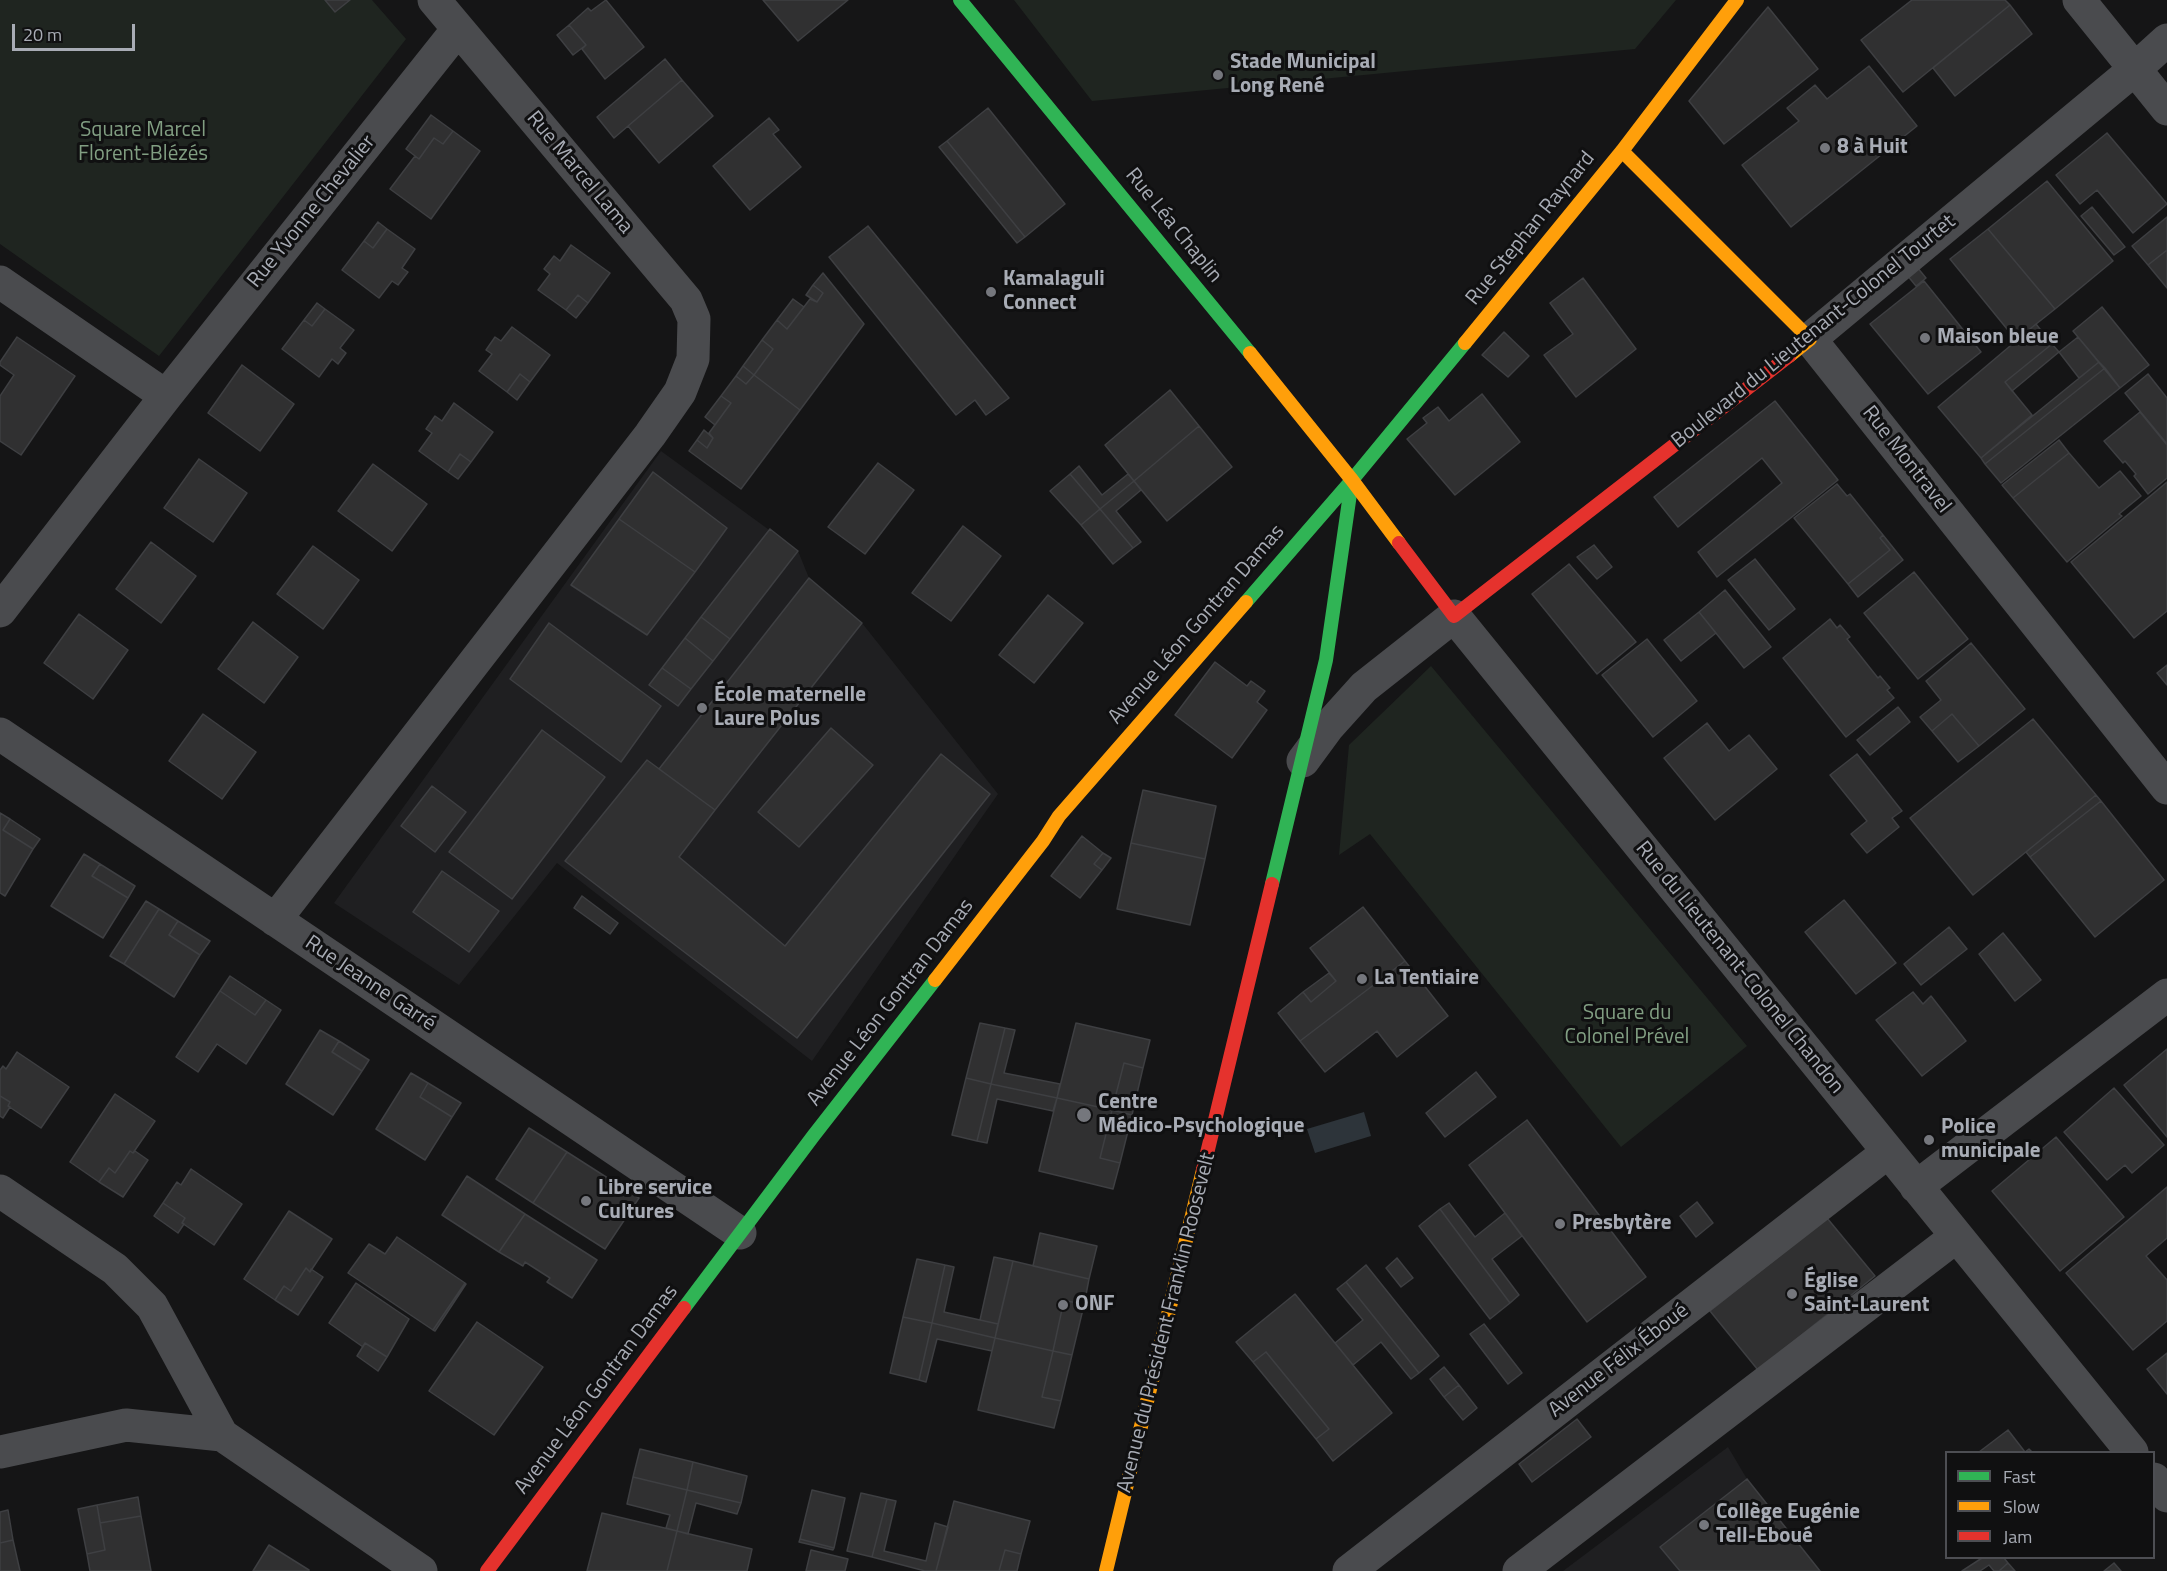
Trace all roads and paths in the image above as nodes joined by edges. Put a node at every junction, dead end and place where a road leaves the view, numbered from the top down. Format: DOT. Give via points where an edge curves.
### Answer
graph roads {
  1 [pos="434,0"];
  2 [pos="960,0"];
  3 [pos="1737,0"];
  4 [pos="2079,0"];
  5 [pos="458,29"];
  6 [pos="2167,40"];
  7 [pos="2135,69"];
  8 [pos="2167,109"];
  9 [pos="1622,151"];
  10 [pos="0,282"];
  11 [pos="1810,339"];
  12 [pos="166,396"];
  13 [pos="1352,480"];
  14 [pos="0,611"];
  15 [pos="1454,616"];
  16 [pos="0,734"];
  17 [pos="1303,761"];
  18 [pos="2167,788"];
  19 [pos="275,920"];
  20 [pos="2167,995"];
  21 [pos="1888,1152"];
  22 [pos="1916,1187"];
  23 [pos="0,1191"];
  24 [pos="740,1233"];
  25 [pos="1957,1236"];
  26 [pos="222,1435"];
  27 [pos="2131,1451"];
  28 [pos="0,1452"];
  29 [pos="2155,1480"];
  30 [pos="2167,1496"];
  31 [pos="422,1571"];
  32 [pos="487,1571"];
  33 [pos="1107,1571"];
  34 [pos="1349,1571"];
  35 [pos="1519,1571"];
  1 -- 5 [label="street, Rue Marcel Lama"];
  2 -- 13 [label="street, Rue Léa Chaplin"];
  3 -- 9 [label="street, Rue Stephan Raynard"];
  4 -- 7 [label="street"];
  5 -- 12 [label="street, Rue Yvonne Chevalier"];
  5 -- 19 [label="street, Rue Marcel Lama" via="686,300 694,319 693,359 680,392 656,427"];
  6 -- 7 [label="street, Boulevard du Lieutenant-Colonel Tourtet"];
  7 -- 8 [label="street"];
  7 -- 11 [label="street, Boulevard du Lieutenant-Colonel Tourtet"];
  9 -- 11 [label="street, Rue Montravel"];
  9 -- 13 [label="street, Rue Stephan Raynard"];
  10 -- 12 [label="street"];
  11 -- 15 [label="street, Boulevard du Lieutenant-Colonel Tourtet"];
  11 -- 18 [label="street, Rue Montravel"];
  12 -- 14 [label="street, Rue Yvonne Chevalier"];
  13 -- 15 [label="street, Rue du Lieutenant-Colonel Chandon"];
  13 -- 17 [label="street, Avenue du Président Franklin Roosevelt" via="1326,660"];
  13 -- 24 [label="street, Avenue Léon Gontran Damas" via="1059,816"];
  15 -- 17 [label="street, Avenue du Président Franklin Roosevelt" via="1364,687"];
  15 -- 21 [label="street, Rue du Lieutenant-Colonel Chandon"];
  16 -- 19 [label="street, Rue Jeanne Garré"];
  17 -- 33 [label="street, Avenue du Président Franklin Roosevelt"];
  19 -- 24 [label="street, Rue Jeanne Garré"];
  20 -- 22 [label="street"];
  21 -- 22 [label="street, Rue du Lieutenant-Colonel Chandon"];
  21 -- 34 [label="street, Avenue Félix Éboué"];
  22 -- 25 [label="street, Rue du Lieutenant-Colonel Chandon"];
  23 -- 26 [label="street" via="115,1269 152,1306"];
  24 -- 32 [label="street, Avenue Léon Gontran Damas"];
  25 -- 27 [label="street, Rue du Lieutenant-Colonel Chandon"];
  25 -- 35 [label="street"];
  26 -- 28 [label="street" via="126,1425"];
  26 -- 31 [label="street"];
  29 -- 30 [label="street"];
}
